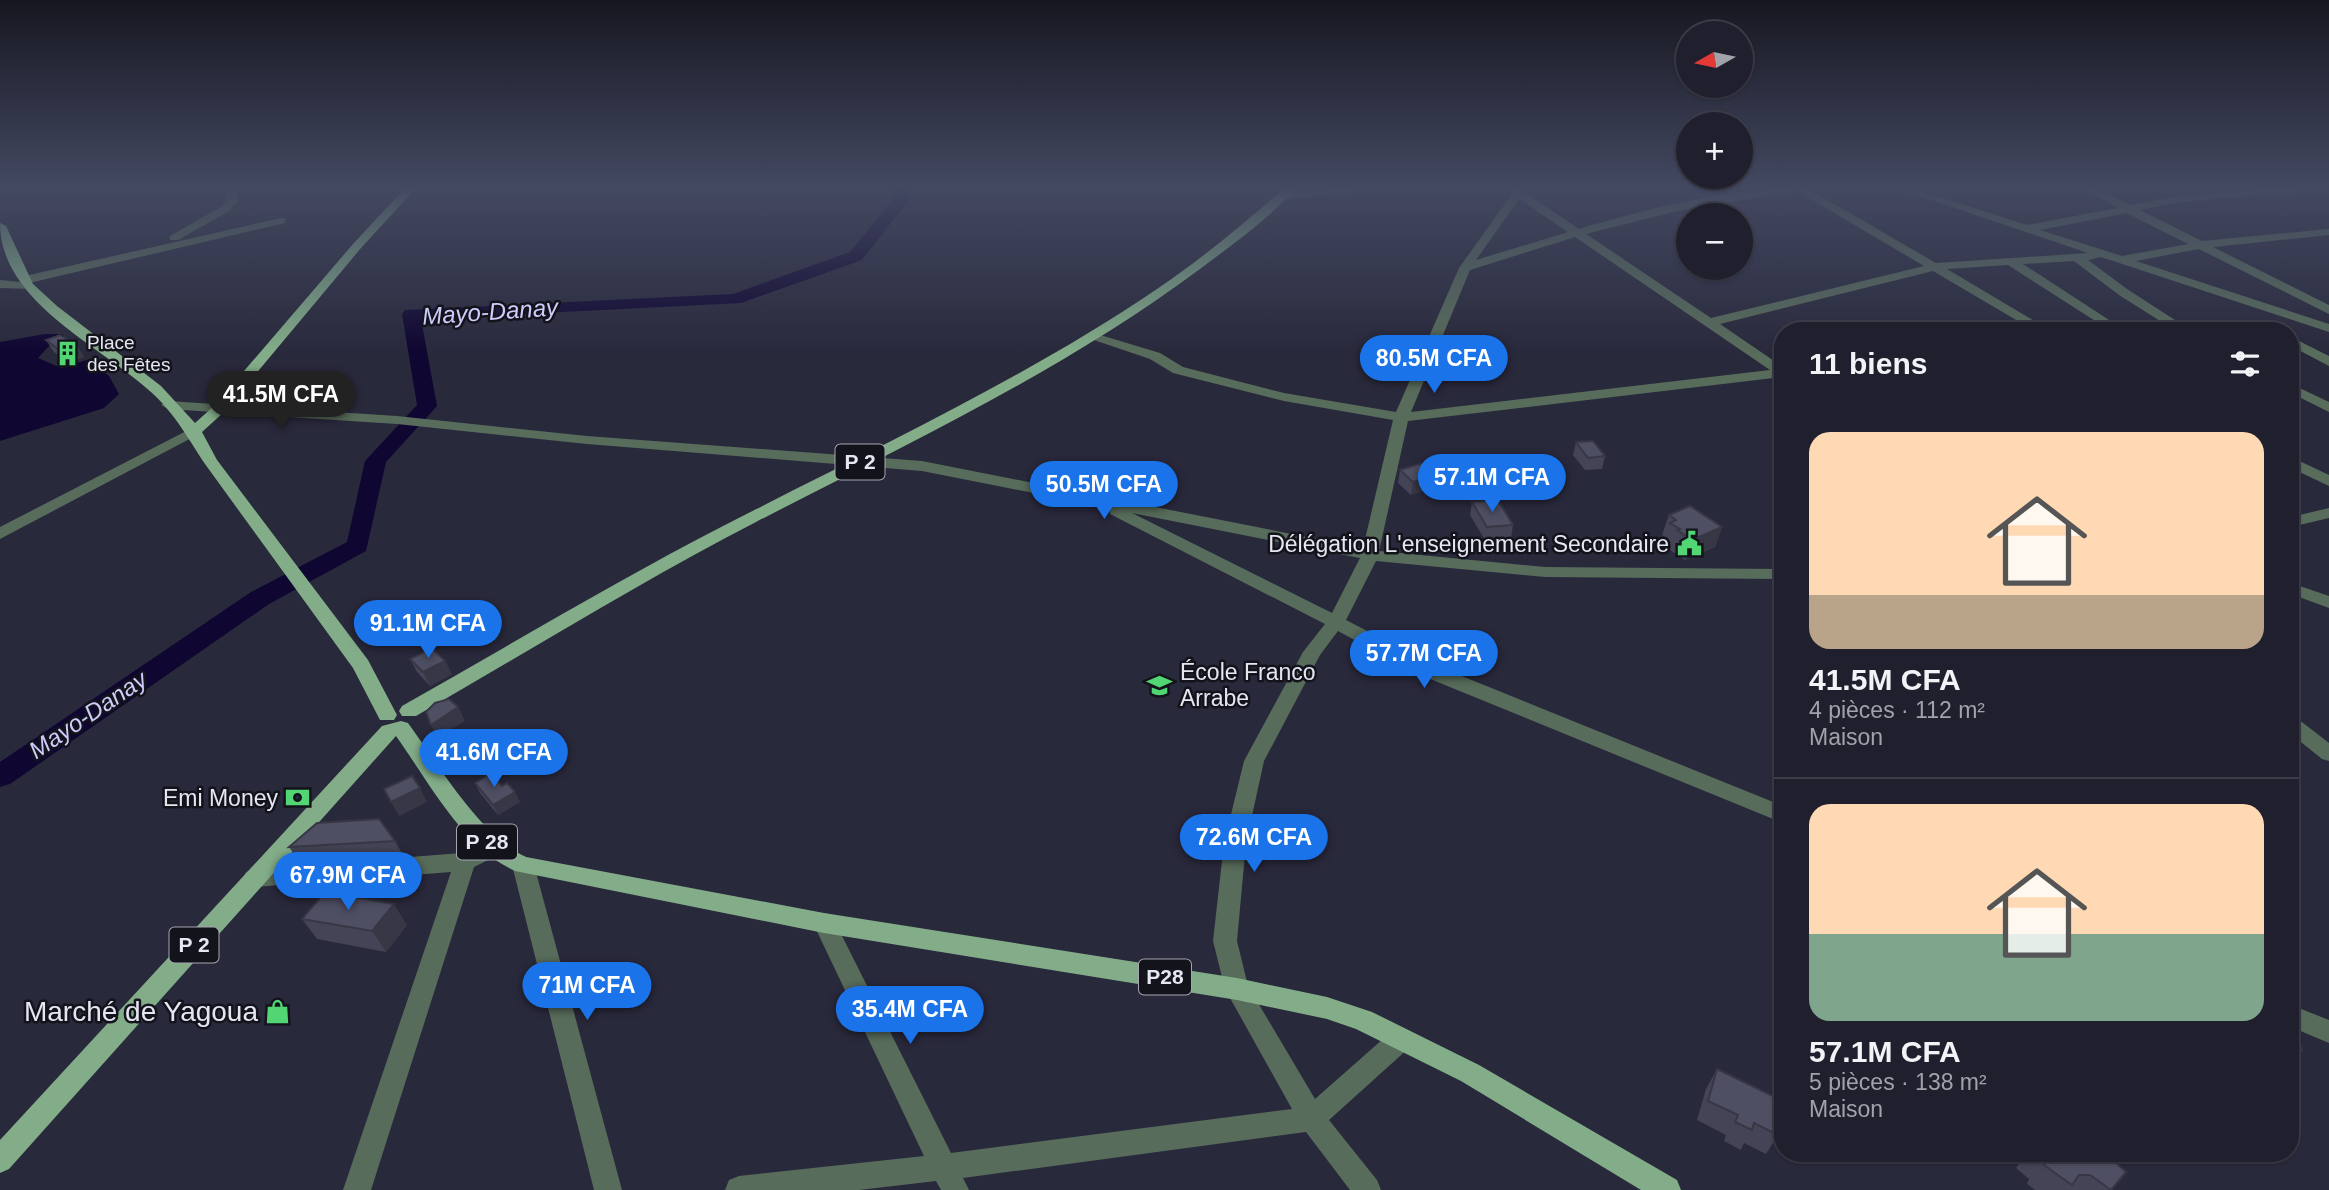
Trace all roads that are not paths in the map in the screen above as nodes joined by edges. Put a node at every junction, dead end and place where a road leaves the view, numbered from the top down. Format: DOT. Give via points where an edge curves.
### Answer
graph roads {
  1 [pos="8,243"];
  2 [pos="165,243"];
  3 [pos="183,243"];
  4 [pos="359,243"];
  5 [pos="1224,243"];
  6 [pos="1481,243"];
  7 [pos="1542,243"];
  8 [pos="1590,243"];
  9 [pos="1895,243"];
  10 [pos="2066,243"];
  11 [pos="2195,243"];
  12 [pos="2224,243"];
  13 [pos="2200,245"];
  14 [pos="145,251"];
  15 [pos="2106,256"];
  16 [pos="2078,258"];
  17 [pos="2119,260"];
  18 [pos="2011,262"];
  19 [pos="1937,266"];
  20 [pos="1465,268"];
  21 [pos="26,283"];
  22 [pos="0,284"];
  23 [pos="2329,310"];
  24 [pos="2030,322"];
  25 [pos="2106,322"];
  26 [pos="2171,322"];
  27 [pos="1709,323"];
  28 [pos="2328,327"];
  29 [pos="2299,333"];
  30 [pos="1092,337"];
  31 [pos="2299,345"];
  32 [pos="2329,362"];
  33 [pos="1774,367"];
  34 [pos="1774,374"];
  35 [pos="2299,392"];
  36 [pos="168,405"];
  37 [pos="2329,408"];
  38 [pos="219,409"];
  39 [pos="1401,417"];
  40 [pos="194,431"];
  41 [pos="864,460"];
  42 [pos="2299,466"];
  43 [pos="2329,481"];
  44 [pos="1094,500"];
  45 [pos="2329,513"];
  46 [pos="2299,520"];
  47 [pos="0,534"];
  48 [pos="1370,555"];
  49 [pos="1774,574"];
  50 [pos="2299,591"];
  51 [pos="2329,602"];
  52 [pos="1336,622"];
  53 [pos="396,721"];
  54 [pos="2299,730"];
  55 [pos="2329,754"];
  56 [pos="1774,810"];
  57 [pos="492,848"];
  58 [pos="465,862"];
  59 [pos="523,865"];
  60 [pos="254,878"];
  61 [pos="622,884"];
  62 [pos="824,923"];
  63 [pos="1237,989"];
  64 [pos="2299,1019"];
  65 [pos="2329,1032"];
  66 [pos="1401,1039"];
  67 [pos="1312,1119"];
  68 [pos="0,1160"];
  69 [pos="949,1179"];
  70 [pos="357,1190"];
  71 [pos="608,1190"];
  72 [pos="739,1190"];
  73 [pos="1367,1190"];
  74 [pos="1667,1190"];
  1 -- 21 [label="main road, P 28"];
  2 -- 14 [label="street"];
  3 -- 14 [label="street"];
  4 -- 38 [label="main road"];
  5 -- 30 [label="main road, P 2" via="1153,300"];
  6 -- 20 [label="street"];
  7 -- 20 [label="street"];
  8 -- 27 [label="street"];
  9 -- 19 [label="street"];
  10 -- 15 [label="street"];
  11 -- 13 [label="street"];
  12 -- 13 [label="street"];
  13 -- 17 [label="street"];
  13 -- 23 [label="street"];
  14 -- 21 [label="street"];
  15 -- 16 [label="street"];
  15 -- 17 [label="street"];
  16 -- 18 [label="street"];
  16 -- 26 [label="street"];
  17 -- 28 [label="street"];
  18 -- 19 [label="street"];
  18 -- 25 [label="street"];
  19 -- 24 [label="street"];
  19 -- 27 [label="street"];
  20 -- 39 [label="street"];
  21 -- 22 [label="street"];
  21 -- 36 [label="main road, P 28" via="52,309 156,389"];
  27 -- 33 [label="street"];
  28 -- 29 [label="street"];
  30 -- 39 [label="street" via="1155,356 1178,369 1284,397"];
  30 -- 41 [label="main road, P 2" via="992,395"];
  31 -- 32 [label="street"];
  34 -- 39 [label="street"];
  35 -- 37 [label="street"];
  36 -- 38 [label="street"];
  36 -- 40 [label="main road, P 28"];
  38 -- 40 [label="main road"];
  38 -- 41 [label="street"];
  39 -- 48 [label="street"];
  40 -- 47 [label="street"];
  40 -- 53 [label="main road, P 28" via="210,461 361,665"];
  41 -- 44 [label="street" via="946,470"];
  41 -- 53 [label="main road, P 2" via="725,531"];
  42 -- 43 [label="street"];
  44 -- 48 [label="street"];
  44 -- 52 [label="street"];
  45 -- 46 [label="street"];
  48 -- 49 [label="street" via="1545,572"];
  48 -- 52 [label="street"];
  50 -- 51 [label="street"];
  52 -- 56 [label="street" via="1420,667"];
  52 -- 63 [label="street" via="1312,652 1254,761 1235,843 1225,941"];
  53 -- 57 [label="main road, P 28"];
  53 -- 60 [label="main road, P 2"];
  54 -- 55 [label="street"];
  57 -- 58 [label="street"];
  57 -- 59 [label="main road, P 28"];
  58 -- 60 [label="street"];
  58 -- 70 [label="street"];
  59 -- 61 [label="main road, P 28"];
  59 -- 71 [label="street"];
  60 -- 68 [label="main road, P 2"];
  61 -- 62 [label="main road, P28"];
  62 -- 63 [label="main road, P28"];
  62 -- 69 [label="street"];
  63 -- 66 [label="main road, P28" via="1327,1008"];
  63 -- 67 [label="street"];
  64 -- 65 [label="street"];
  66 -- 67 [label="street"];
  66 -- 74 [label="main road, P28" via="1470,1073"];
  67 -- 69 [label="street"];
  67 -- 73 [label="street"];
  69 -- 72 [label="street"];
}
